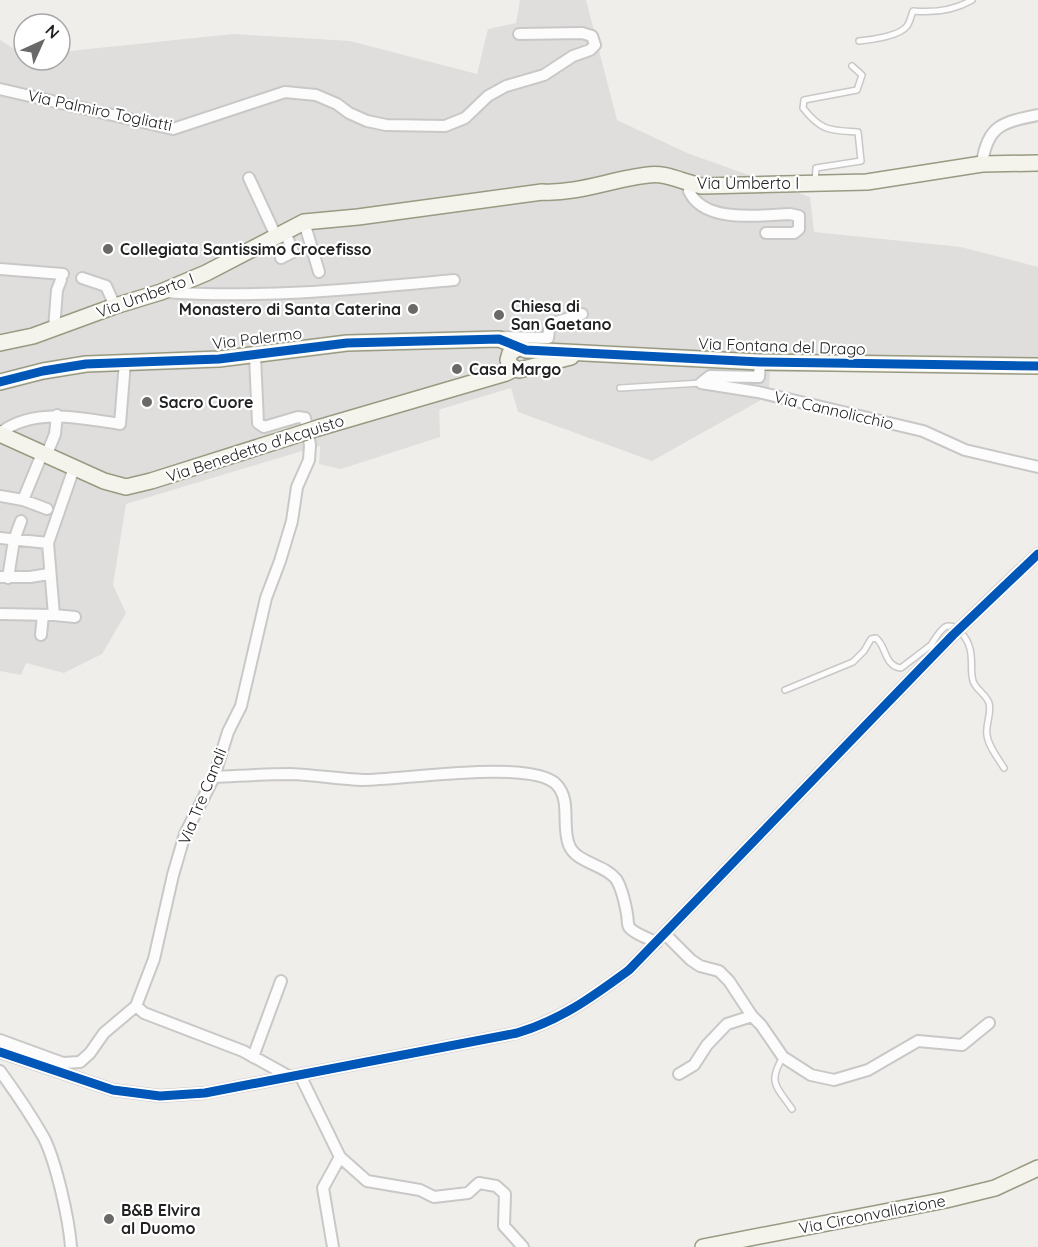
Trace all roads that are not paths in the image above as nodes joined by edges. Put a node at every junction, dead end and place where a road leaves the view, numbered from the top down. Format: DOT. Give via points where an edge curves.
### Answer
graph roads {
  1 [pos="972,0"];
  2 [pos="519,33"];
  3 [pos="859,41"];
  4 [pos="852,66"];
  5 [pos="0,89"];
  6 [pos="1038,115"];
  7 [pos="1038,163"];
  8 [pos="982,164"];
  9 [pos="249,178"];
  10 [pos="815,183"];
  11 [pos="692,184"];
  12 [pos="304,222"];
  13 [pos="766,233"];
  14 [pos="280,234"];
  15 [pos="281,258"];
  16 [pos="0,269"];
  17 [pos="319,272"];
  18 [pos="82,278"];
  19 [pos="454,280"];
  20 [pos="161,292"];
  21 [pos="115,306"];
  22 [pos="582,314"];
  23 [pos="54,329"];
  24 [pos="499,339"];
  25 [pos="0,340"];
  26 [pos="522,349"];
  27 [pos="591,352"];
  28 [pos="255,356"];
  29 [pos="125,362"];
  30 [pos="760,362"];
  31 [pos="1038,366"];
  32 [pos="520,368"];
  33 [pos="0,382"];
  34 [pos="701,383"];
  35 [pos="620,388"];
  36 [pos="57,415"];
  37 [pos="313,430"];
  38 [pos="0,433"];
  39 [pos="44,455"];
  40 [pos="1038,467"];
  41 [pos="74,468"];
  42 [pos="0,496"];
  43 [pos="23,500"];
  44 [pos="53,511"];
  45 [pos="21,521"];
  46 [pos="0,538"];
  47 [pos="14,540"];
  48 [pos="48,543"];
  49 [pos="1038,554"];
  50 [pos="49,574"];
  51 [pos="4,578"];
  52 [pos="0,614"];
  53 [pos="49,615"];
  54 [pos="75,617"];
  55 [pos="41,635"];
  56 [pos="934,648"];
  57 [pos="785,690"];
  58 [pos="1004,768"];
  59 [pos="214,777"];
  60 [pos="665,934"];
  61 [pos="656,943"];
  62 [pos="281,981"];
  63 [pos="136,1006"];
  64 [pos="752,1016"];
  65 [pos="989,1023"];
  66 [pos="0,1040"];
  67 [pos="0,1052"];
  68 [pos="253,1057"];
  69 [pos="783,1057"];
  70 [pos="0,1071"];
  71 [pos="678,1074"];
  72 [pos="295,1076"];
  73 [pos="792,1110"];
  74 [pos="340,1157"];
  75 [pos="1038,1168"];
  76 [pos="72,1246"];
  77 [pos="333,1247"];
  78 [pos="523,1247"];
  79 [pos="703,1247"];
  1 -- 3 [label="lane" via="951,10 913,11 903,29"];
  2 -- 5 [label="street, Via Palmiro Togliatti" via="582,33 592,36 595,45 544,75 506,86 488,96 465,118 445,126 367,121 316,94 285,92 172,129"];
  4 -- 10 [label="lane" via="862,75 857,90 804,100 803,108 827,130 858,132 861,161 816,168"];
  6 -- 8 [label="street" via="1008,121 992,133"];
  7 -- 8 [label="street, Via Umberto I"];
  8 -- 10 [label="street, Via Umberto I" via="867,182"];
  9 -- 14 [label="street"];
  10 -- 11 [label="street, Via Umberto I"];
  11 -- 12 [label="street, Via Umberto I" via="650,174 560,193 542,192"];
  11 -- 13 [label="street" via="692,198 702,207 722,214 799,216 799,229 794,233"];
  12 -- 14 [label="street, Via Umberto I"];
  12 -- 17 [label="street"];
  14 -- 15 [label="street" via="293,252"];
  14 -- 20 [label="street, Via Umberto I"];
  16 -- 23 [label="street" via="62,277"];
  18 -- 21 [label="street" via="106,286"];
  19 -- 20 [label="street" via="321,293 232,296"];
  20 -- 21 [label="street, Via Umberto I"];
  21 -- 23 [label="street, Via Umberto I"];
  22 -- 24 [label="street" via="550,324 548,338"];
  23 -- 25 [label="street, Via Umberto I"];
  24 -- 26 [label="street, Via Palermo"];
  24 -- 28 [label="street, Via Palermo" via="347,343"];
  26 -- 27 [label="street, Via Fontana del Drago"];
  26 -- 32 [label="street" via="512,350 508,356 509,363"];
  27 -- 30 [label="street, Via Fontana del Drago"];
  27 -- 32 [label="street, Via Fontana del Drago"];
  28 -- 29 [label="street, Via Palermo"];
  28 -- 37 [label="street" via="258,423 264,427 298,417 305,418"];
  29 -- 33 [label="street, Via Palermo" via="86,364"];
  29 -- 36 [label="street" via="120,424"];
  30 -- 31 [label="street, Via Fontana del Drago"];
  30 -- 34 [label="street, Via Cannolicchio" via="759,377 710,376"];
  32 -- 37 [label="street, Via Benedetto d'Acquisto"];
  34 -- 35 [label="lane"];
  34 -- 40 [label="street, Via Cannolicchio" via="758,392 923,431 965,450"];
  36 -- 38 [label="street" via="11,424"];
  36 -- 39 [label="street" via="55,434"];
  37 -- 41 [label="street, Via Benedetto d'Acquisto, bridge" via="126,487"];
  37 -- 59 [label="street, Via Tre Canali" via="309,460 297,487 292,521 266,598 241,706"];
  38 -- 39 [label="street, Via Benedetto d'Acquisto"];
  39 -- 41 [label="street, Via Benedetto d'Acquisto"];
  39 -- 43 [label="street"];
  41 -- 44 [label="street"];
  42 -- 43 [label="street"];
  43 -- 44 [label="street"];
  44 -- 48 [label="street"];
  45 -- 47 [label="street"];
  46 -- 47 [label="street"];
  47 -- 48 [label="street"];
  47 -- 51 [label="street"];
  48 -- 50 [label="street"];
  49 -- 56 [label="street, bridge"];
  50 -- 51 [label="street"];
  50 -- 53 [label="street"];
  52 -- 53 [label="street"];
  53 -- 54 [label="street"];
  53 -- 55 [label="street"];
  56 -- 57 [label="lane" via="901,668 890,664 880,641 872,639 853,662"];
  56 -- 58 [label="lane" via="939,633 949,626 965,638 970,647 975,685 989,702 987,739"];
  56 -- 60 [label="street"];
  59 -- 61 [label="street" via="291,774 364,780 489,772 542,777 555,783 563,793 569,847 615,879 628,925"];
  59 -- 63 [label="street, Via Tre Canali" via="185,834 154,959"];
  60 -- 61 [label="street"];
  60 -- 64 [label="street" via="691,960 718,971 729,981"];
  61 -- 72 [label="street" via="606,987 542,1026"];
  62 -- 68 [label="street"];
  63 -- 66 [label="street, Via Tre Canali" via="104,1033 80,1062 63,1063"];
  63 -- 68 [label="street" via="144,1013"];
  64 -- 69 [label="street"];
  64 -- 71 [label="street" via="727,1024 694,1065"];
  65 -- 69 [label="street" via="962,1045 918,1041 868,1070 834,1080 811,1076"];
  67 -- 72 [label="street" via="113,1090 160,1096 205,1094"];
  68 -- 72 [label="street"];
  69 -- 73 [label="lane" via="775,1070 774,1082"];
  70 -- 76 [label="street" via="45,1140"];
  72 -- 74 [label="street"];
  74 -- 77 [label="street" via="323,1188"];
  74 -- 78 [label="street" via="368,1181 420,1190 435,1197 468,1192 478,1183 496,1186 505,1194 504,1226"];
  75 -- 79 [label="street, Via Circonvallazione" via="994,1188 945,1200"];
}
